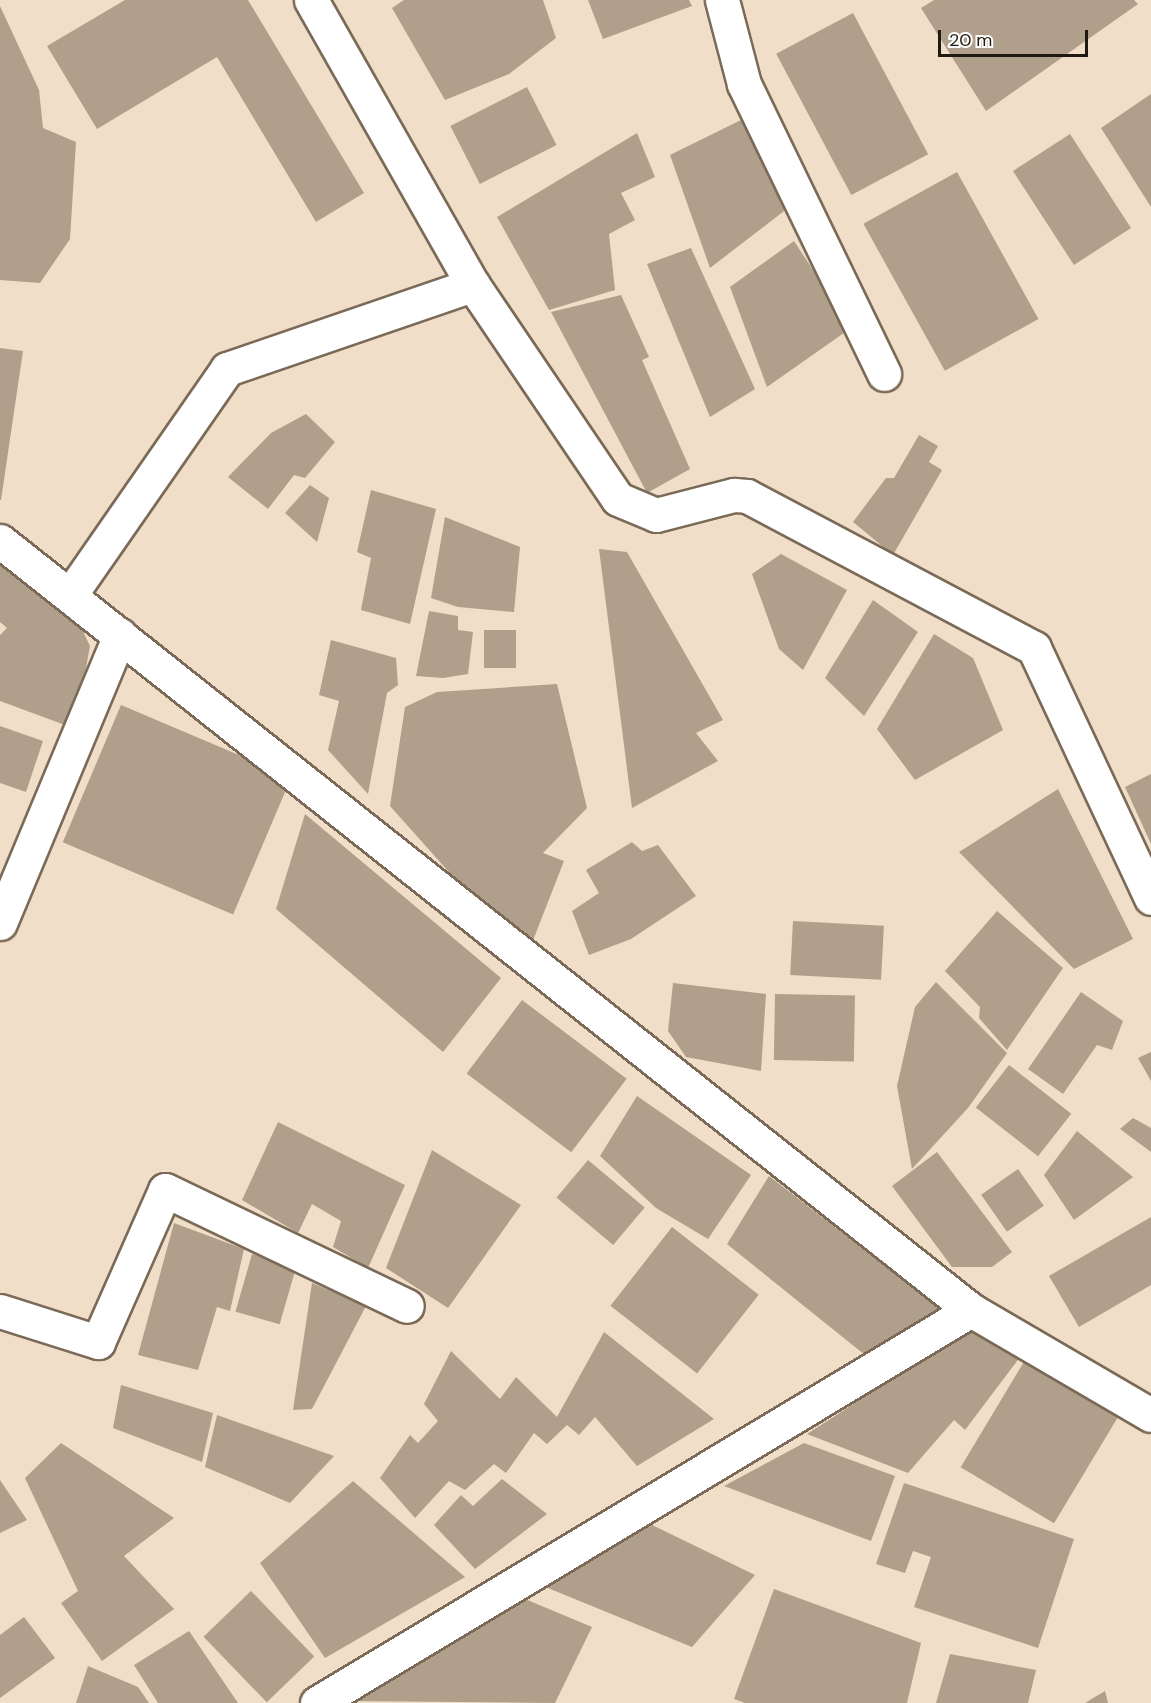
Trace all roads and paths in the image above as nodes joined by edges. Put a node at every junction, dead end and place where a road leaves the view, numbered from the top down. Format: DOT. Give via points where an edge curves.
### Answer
graph roads {
  1 [pos="311,0"];
  2 [pos="722,0"];
  3 [pos="472,285"];
  4 [pos="884,374"];
  5 [pos="0,541"];
  6 [pos="70,595"];
  7 [pos="120,635"];
  8 [pos="1151,898"];
  9 [pos="0,923"];
  10 [pos="407,1306"];
  11 [pos="971,1310"];
  12 [pos="0,1311"];
  13 [pos="1151,1415"];
  14 [pos="317,1703"];
  1 -- 3 [label="street"];
  2 -- 4 [label="street" via="744,84"];
  3 -- 6 [label="street" via="227,369"];
  3 -- 8 [label="street" via="618,499 656,515 734,495 747,496 1034,648"];
  5 -- 6 [label="street"];
  6 -- 7 [label="street"];
  7 -- 9 [label="street"];
  7 -- 11 [label="street"];
  10 -- 12 [label="street" via="165,1190 98,1342"];
  11 -- 13 [label="street"];
  11 -- 14 [label="street"];
}
